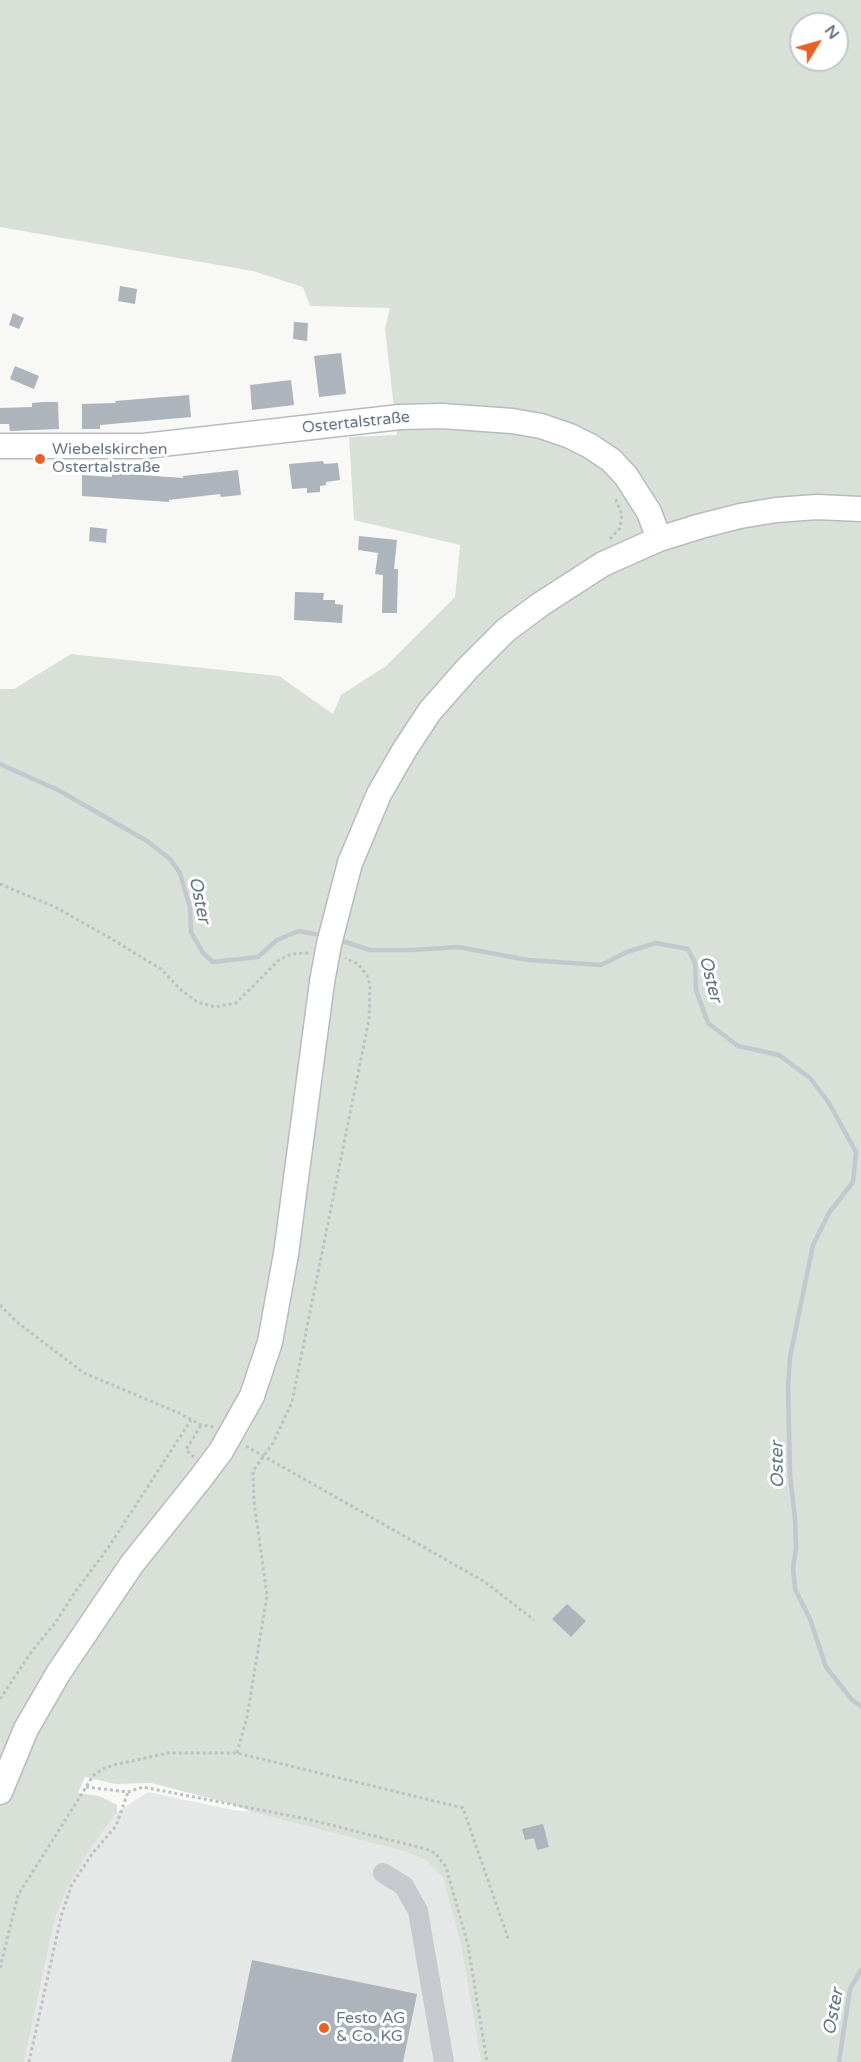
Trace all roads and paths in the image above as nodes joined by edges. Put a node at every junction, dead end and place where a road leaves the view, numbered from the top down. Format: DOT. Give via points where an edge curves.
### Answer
graph roads {
  1 [pos="0,446"];
  2 [pos="861,508"];
  3 [pos="659,539"];
  4 [pos="0,884"];
  5 [pos="309,952"];
  6 [pos="341,956"];
  7 [pos="0,1305"];
  8 [pos="191,1420"];
  9 [pos="201,1425"];
  10 [pos="211,1425"];
  11 [pos="186,1450"];
  12 [pos="263,1456"];
  13 [pos="534,1620"];
  14 [pos="0,1699"];
  15 [pos="237,1753"];
  16 [pos="86,1787"];
  17 [pos="0,1792"];
  18 [pos="128,1792"];
  19 [pos="383,1874"];
  20 [pos="509,1941"];
  21 [pos="0,1968"];
  22 [pos="29,2062"];
  23 [pos="444,2062"];
  24 [pos="487,2062"];
  1 -- 3 [label="main road, Ostertalstraße" via="144,446 400,417 512,421 570,436 611,460 650,512"];
  2 -- 3 [label="main road" via="776,510"];
  3 -- 17 [label="main road, bridge" via="603,564 506,630 430,711 379,794 350,863 329,944 286,1254 270,1342 252,1396 221,1451 132,1564 59,1672 26,1729"];
  4 -- 5 [label="path" via="55,907 110,938 161,969 197,1002 215,1007 236,1003 279,960"];
  6 -- 12 [label="path" via="358,964 367,975 369,1019 292,1402"];
  7 -- 8 [label="path" via="84,1373"];
  8 -- 9 [label="path"];
  8 -- 14 [label="path" via="108,1548"];
  9 -- 10 [label="path"];
  9 -- 11 [label="path"];
  12 -- 13 [label="path" via="485,1582"];
  12 -- 15 [label="path" via="253,1471 267,1595"];
  15 -- 16 [label="path" via="167,1754 114,1765 93,1776"];
  15 -- 20 [label="path" via="463,1808"];
  16 -- 18 [label="path"];
  16 -- 21 [label="path" via="18,1895"];
  18 -- 22 [label="path" via="116,1826 71,1886"];
  18 -- 24 [label="path" via="143,1787 307,1819 435,1853 447,1868 468,1945"];
  19 -- 23 [label="lane" via="404,1887 418,1911"];
}
